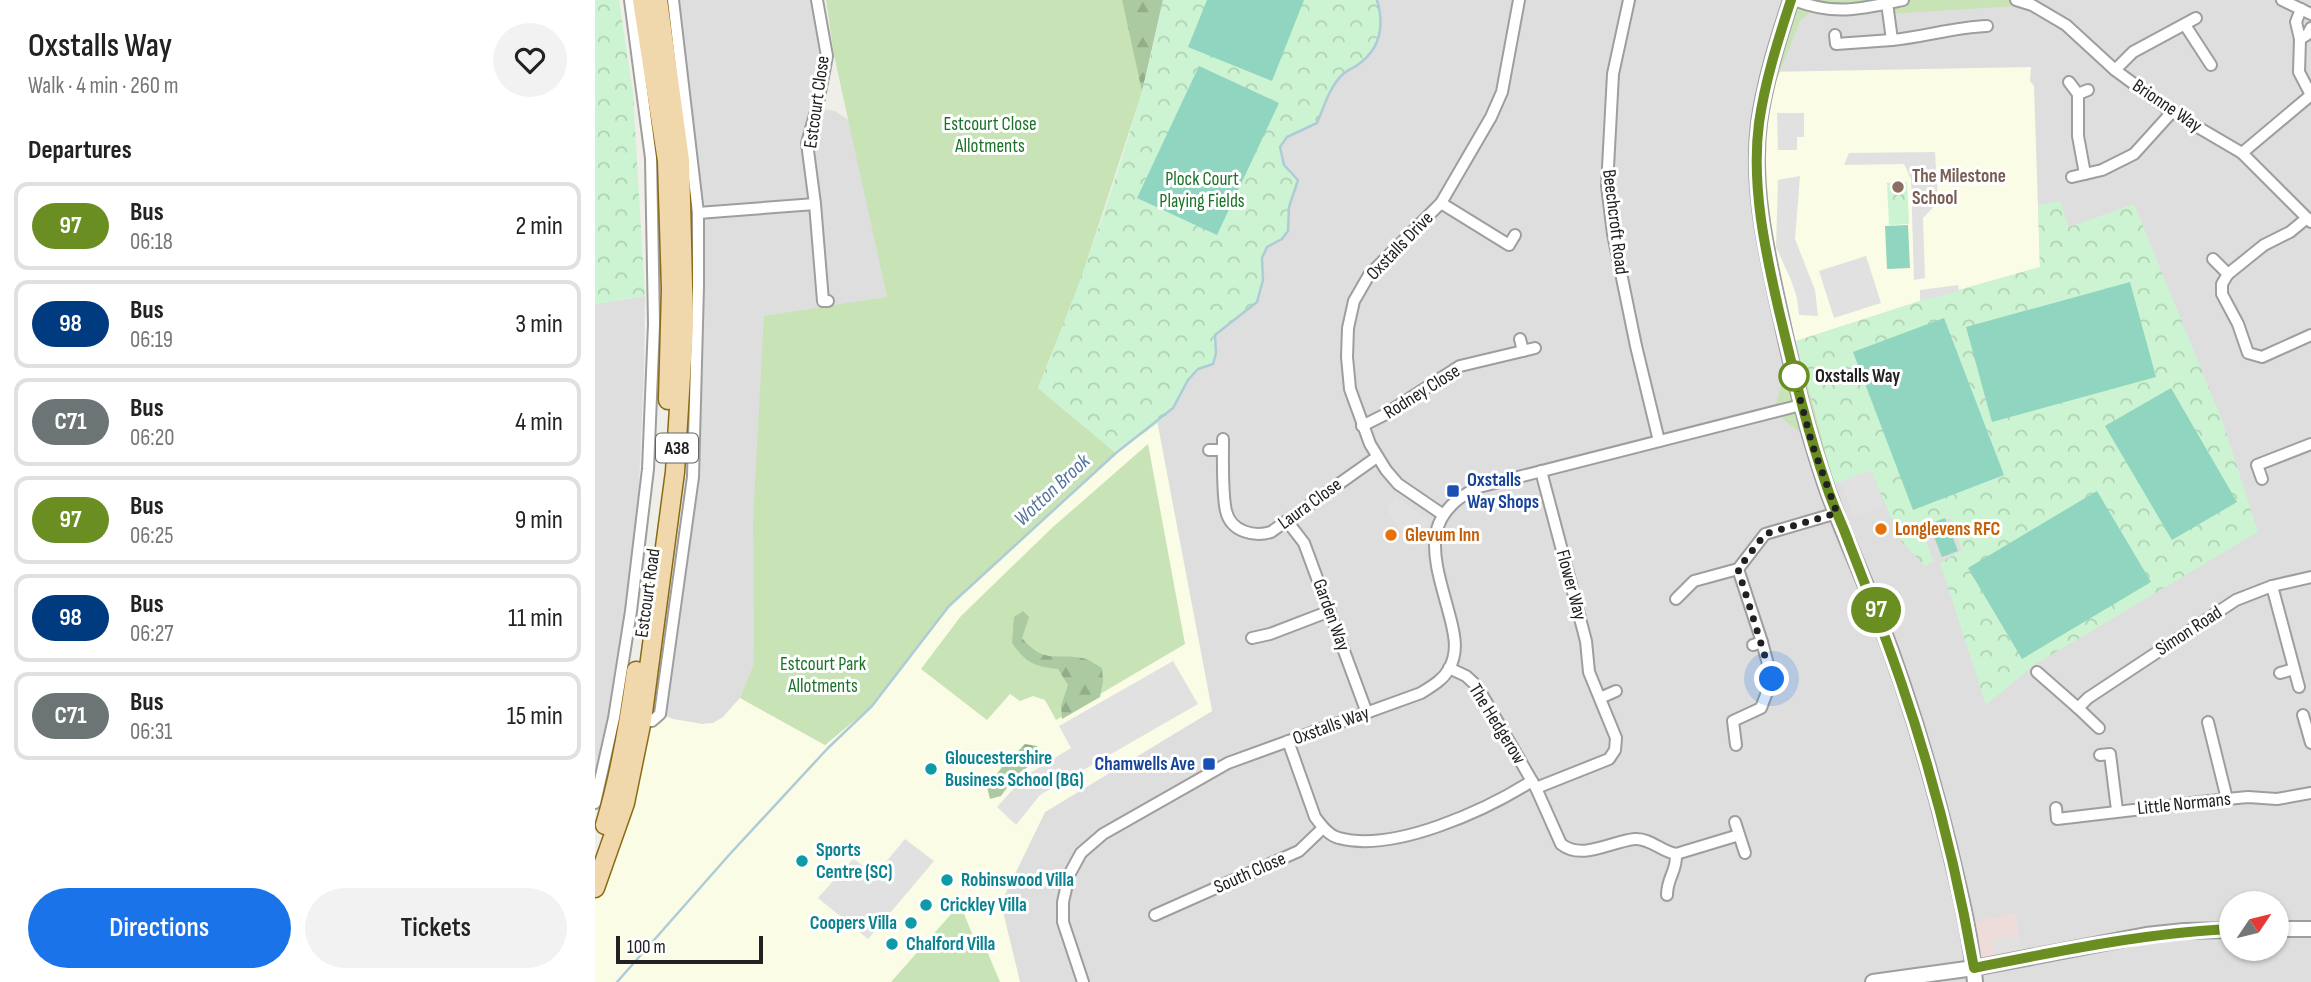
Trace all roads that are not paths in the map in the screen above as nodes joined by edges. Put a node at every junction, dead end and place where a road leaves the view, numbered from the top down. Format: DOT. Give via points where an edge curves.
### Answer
graph roads {
  1 [pos="629,0"];
  2 [pos="642,0"];
  3 [pos="658,0"];
  4 [pos="673,0"];
  5 [pos="817,0"];
  6 [pos="1519,0"];
  7 [pos="1629,0"];
  8 [pos="1793,0"];
  9 [pos="1903,0"];
  10 [pos="2015,0"];
  11 [pos="2282,0"];
  12 [pos="2033,2"];
  13 [pos="1887,3"];
  14 [pos="2306,12"];
  15 [pos="2196,18"];
  16 [pos="2185,25"];
  17 [pos="1987,26"];
  18 [pos="2311,28"];
  19 [pos="2300,39"];
  20 [pos="1892,40"];
  21 [pos="1836,45"];
  22 [pos="2211,65"];
  23 [pos="2115,70"];
  24 [pos="2069,82"];
  25 [pos="2311,95"];
  26 [pos="2172,112"];
  27 [pos="2242,153"];
  28 [pos="687,160"];
  29 [pos="2085,174"];
  30 [pos="2072,177"];
  31 [pos="1441,203"];
  32 [pos="815,204"];
  33 [pos="698,213"];
  34 [pos="2309,220"];
  35 [pos="1515,235"];
  36 [pos="2213,259"];
  37 [pos="2228,274"];
  38 [pos="691,286"];
  39 [pos="824,301"];
  40 [pos="662,325"];
  41 [pos="2306,333"];
  42 [pos="1535,348"];
  43 [pos="1801,405"];
  44 [pos="1363,426"];
  45 [pos="1660,441"];
  46 [pos="2311,444"];
  47 [pos="1209,450"];
  48 [pos="1377,457"];
  49 [pos="1541,471"];
  50 [pos="2262,478"];
  51 [pos="1837,513"];
  52 [pos="1442,514"];
  53 [pos="1287,522"];
  54 [pos="1738,569"];
  55 [pos="2311,577"];
  56 [pos="2272,586"];
  57 [pos="1676,599"];
  58 [pos="1330,611"];
  59 [pos="1252,638"];
  60 [pos="1449,668"];
  61 [pos="2294,669"];
  62 [pos="2038,672"];
  63 [pos="2280,673"];
  64 [pos="2299,687"];
  65 [pos="1616,691"];
  66 [pos="1600,698"];
  67 [pos="2078,708"];
  68 [pos="1367,713"];
  69 [pos="2307,721"];
  70 [pos="2208,722"];
  71 [pos="2099,728"];
  72 [pos="2212,738"];
  73 [pos="1288,741"];
  74 [pos="2199,741"];
  75 [pos="2311,743"];
  76 [pos="1736,745"];
  77 [pos="2100,755"];
  78 [pos="1534,785"];
  79 [pos="2311,793"];
  80 [pos="2227,799"];
  81 [pos="595,803"];
  82 [pos="2117,810"];
  83 [pos="2057,818"];
  84 [pos="1735,822"];
  85 [pos="1323,828"];
  86 [pos="1739,835"];
  87 [pos="1745,853"];
  88 [pos="1676,854"];
  89 [pos="595,855"];
  90 [pos="595,888"];
  91 [pos="1667,896"];
  92 [pos="1155,915"];
  93 [pos="2289,929"];
  94 [pos="2311,929"];
  95 [pos="2219,930"];
  96 [pos="1974,975"];
  97 [pos="1083,982"];
  98 [pos="1873,982"];
  1 -- 40 [label="street, Estcourt Road" via="650,158"];
  2 -- 40 [label="main road, Estcourt Road / A38" via="667,161"];
  3 -- 28 [label="main road, Estcourt Road / A38"];
  4 -- 28 [label="street, Estcourt Road"];
  5 -- 32 [label="street, Estcourt Close" via="827,56 807,143"];
  6 -- 31 [label="street, Oxstalls Drive" via="1502,92"];
  7 -- 45 [label="street, Beechcroft Road" via="1613,74 1607,186 1633,333"];
  8 -- 13 [label="street" via="1815,8 1847,10"];
  8 -- 43 [label="street" via="1769,72 1757,168 1769,269"];
  9 -- 13 [label="street"];
  10 -- 12 [label="street, Brionne Way"];
  11 -- 14 [label="street"];
  12 -- 23 [label="street, Brionne Way"];
  13 -- 20 [label="street"];
  14 -- 19 [label="street" via="2296,22"];
  15 -- 16 [label="street"];
  16 -- 22 [label="street" via="2201,58"];
  16 -- 23 [label="street" via="2133,52"];
  17 -- 20 [label="street"];
  18 -- 19 [label="street"];
  19 -- 25 [label="street" via="2299,72"];
  20 -- 21 [label="street"];
  23 -- 26 [label="street, Brionne Way"];
  24 -- 29 [label="street" via="2083,92 2078,136"];
  25 -- 27 [label="street" via="2268,124"];
  26 -- 27 [label="street, Brionne Way"];
  26 -- 29 [label="street" via="2134,154"];
  27 -- 34 [label="street, Brionne Way"];
  28 -- 33 [label="street, Estcourt Road"];
  28 -- 38 [label="main road, Estcourt Road / A38"];
  29 -- 30 [label="street"];
  31 -- 35 [label="street" via="1509,245"];
  31 -- 44 [label="street, Oxstalls Drive" via="1369,275 1354,301 1347,357 1350,389"];
  32 -- 33 [label="street"];
  32 -- 39 [label="street, Estcourt Close"];
  33 -- 38 [label="street, Estcourt Road"];
  34 -- 37 [label="street" via="2264,245"];
  36 -- 37 [label="street"];
  37 -- 41 [label="street" via="2223,294 2248,353 2262,357"];
  38 -- 90 [label="main road, Estcourt Road / A38" via="675,472 642,720 625,803"];
  40 -- 81 [label="street, Estcourt Road" via="631,611"];
  40 -- 89 [label="main road, Estcourt Road / A38" via="664,483 630,717 613,800"];
  42 -- 44 [label="street, Rodney Close" via="1522,345 1459,366"];
  43 -- 45 [label="street"];
  43 -- 51 [label="street"];
  44 -- 48 [label="street, Oxstalls Drive"];
  45 -- 49 [label="street"];
  46 -- 50 [label="street" via="2257,465"];
  47 -- 53 [label="street, Laura Close" via="1223,445 1230,521 1253,535 1271,532"];
  48 -- 52 [label="street, Oxstalls Drive" via="1398,484"];
  48 -- 53 [label="street, Laura Close"];
  49 -- 52 [label="street" via="1479,487"];
  49 -- 66 [label="street, Flower Way" via="1586,641 1589,671"];
  51 -- 54 [label="street" via="1765,534"];
  51 -- 96 [label="street" via="1878,617 1939,804"];
  52 -- 60 [label="street" via="1434,556 1454,636"];
  53 -- 58 [label="street, Garden Way" via="1304,543"];
  54 -- 57 [label="street" via="1694,581"];
  54 -- 76 [label="street" via="1772,679 1764,710 1731,716"];
  55 -- 56 [label="street, Simon Road"];
  56 -- 61 [label="street"];
  56 -- 67 [label="street, Simon Road" via="2236,600"];
  58 -- 59 [label="street"];
  58 -- 68 [label="street, Garden Way"];
  60 -- 68 [label="street, Oxstalls Way" via="1421,692"];
  60 -- 78 [label="street, The Hedgerow" via="1477,686"];
  61 -- 63 [label="street"];
  61 -- 64 [label="street"];
  62 -- 67 [label="street"];
  65 -- 66 [label="street"];
  66 -- 78 [label="street, Flower Way" via="1616,738 1609,759"];
  67 -- 71 [label="street"];
  68 -- 73 [label="street, Oxstalls Way"];
  69 -- 75 [label="street"];
  70 -- 72 [label="street"];
  72 -- 74 [label="street"];
  72 -- 80 [label="street"];
  73 -- 85 [label="street"];
  73 -- 97 [label="street, Oxstalls Way" via="1229,763 1103,834 1081,853 1069,875 1063,922"];
  77 -- 82 [label="street" via="2110,754"];
  78 -- 85 [label="street, Flower Way" via="1467,816 1412,834 1365,841 1336,838"];
  78 -- 88 [label="street, The Hedgerow" via="1561,844 1570,850 1636,839"];
  79 -- 80 [label="street, Little Normans" via="2277,799"];
  80 -- 82 [label="street, Little Normans"];
  82 -- 83 [label="street, Little Normans"];
  84 -- 86 [label="street"];
  85 -- 92 [label="street, South Close" via="1299,851 1167,904"];
  86 -- 87 [label="street"];
  86 -- 88 [label="street"];
  88 -- 91 [label="street"];
  93 -- 94 [label="street"];
  95 -- 96 [label="street" via="2146,935"];
  96 -- 98 [label="street"];
}
